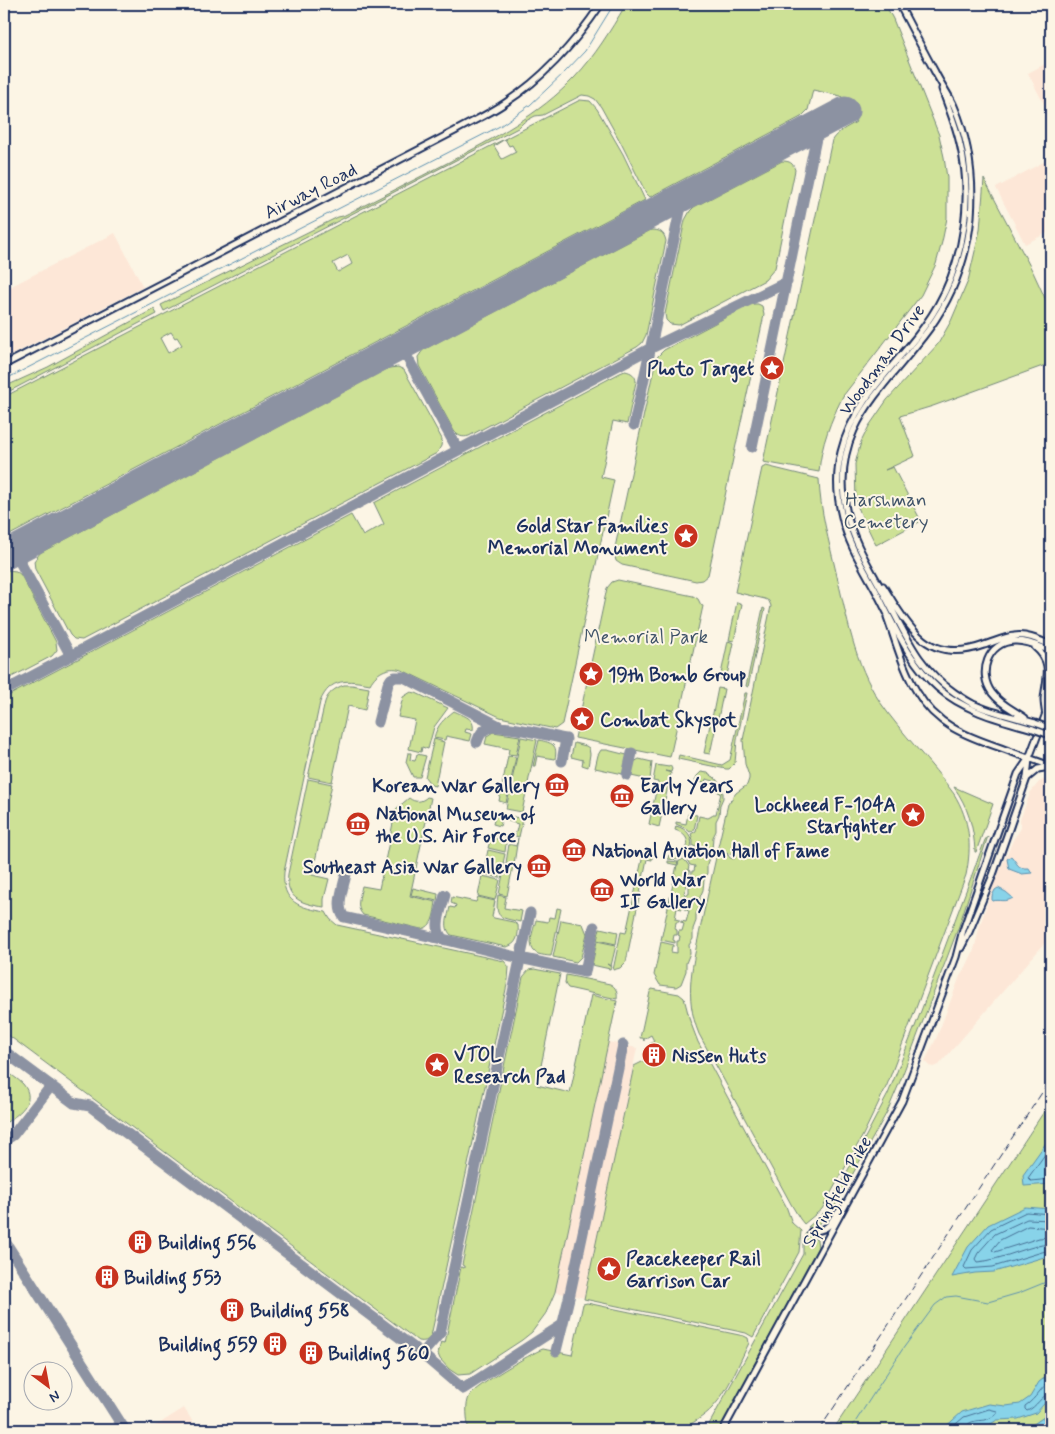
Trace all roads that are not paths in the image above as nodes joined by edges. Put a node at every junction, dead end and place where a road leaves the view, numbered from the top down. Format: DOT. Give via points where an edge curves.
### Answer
graph roads {
  1 [pos="601,4"];
  2 [pos="899,4"];
  3 [pos="936,74"];
  4 [pos="4,365"];
  5 [pos="860,550"];
  6 [pos="876,591"];
  7 [pos="1028,643"];
  8 [pos="1051,645"];
  9 [pos="1051,651"];
  10 [pos="1051,700"];
  11 [pos="1046,715"];
  12 [pos="1033,725"];
  13 [pos="1050,732"];
  14 [pos="1029,758"];
  15 [pos="1051,766"];
  16 [pos="1027,778"];
  17 [pos="956,957"];
  18 [pos="844,1207"];
  19 [pos="811,1232"];
  20 [pos="723,1430"];
  1 -- 4 [label="main road, Airway Road" via="575,41 549,69 503,105"];
  2 -- 3 [label="main road, Woodman Drive"];
  3 -- 5 [label="main road, Woodman Drive" via="955,108 967,148 972,191 968,235 958,275 939,314 868,404 853,432 844,468 844,489 847,514"];
  3 -- 6 [label="main road, Woodman Drive" via="954,122 965,171 966,214 962,241 939,304 867,396 852,422 841,452 838,477 842,518"];
  5 -- 8 [label="main road" via="903,617 920,637 934,647 962,650 1020,636"];
  5 -- 12 [label="main road, Woodman Drive" via="912,648 937,680 974,704"];
  6 -- 12 [label="main road, Woodman Drive" via="912,658 939,688 954,700 987,715"];
  6 -- 14 [label="main road" via="906,672 931,712 948,726 970,737"];
  7 -- 9 [label="main road"];
  7 -- 11 [label="main road" via="1041,652 1046,663"];
  7 -- 12 [label="main road" via="1008,642 996,648 988,658 984,673 988,687 997,698"];
  10 -- 11 [label="main road, Springfield Pike"];
  11 -- 14 [label="main road, Springfield Pike"];
  12 -- 13 [label="main road, bridge"];
  14 -- 15 [label="main road"];
  14 -- 16 [label="main road, Springfield Pike"];
  14 -- 17 [label="main road, Springfield Pike" via="1018,774"];
  15 -- 16 [label="main road" via="1038,769"];
  16 -- 17 [label="main road, Springfield Pike" via="993,875"];
  17 -- 18 [label="main road, Springfield Pike" via="902,1101"];
  18 -- 19 [label="main road" via="826,1229"];
  18 -- 20 [label="main road, Springfield Pike"];
}
